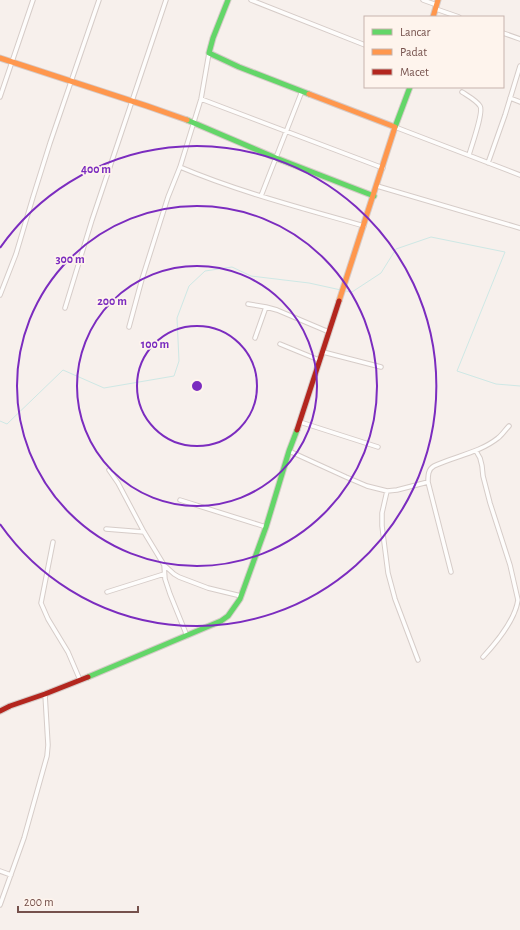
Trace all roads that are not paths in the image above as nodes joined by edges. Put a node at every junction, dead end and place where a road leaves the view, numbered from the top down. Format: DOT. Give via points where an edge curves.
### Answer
graph roads {
  1 [pos="32,0"];
  2 [pos="99,0"];
  3 [pos="166,0"];
  4 [pos="228,0"];
  5 [pos="251,0"];
  6 [pos="423,0"];
  7 [pos="437,5"];
  8 [pos="433,16"];
  9 [pos="457,16"];
  10 [pos="504,33"];
  11 [pos="520,39"];
  12 [pos="364,45"];
  13 [pos="209,53"];
  14 [pos="0,58"];
  15 [pos="12,62"];
  16 [pos="520,66"];
  17 [pos="71,82"];
  18 [pos="410,88"];
  19 [pos="302,90"];
  20 [pos="462,92"];
  21 [pos="0,97"];
  22 [pos="510,98"];
  23 [pos="201,99"];
  24 [pos="132,101"];
  25 [pos="520,102"];
  26 [pos="194,123"];
  27 [pos="396,127"];
  28 [pos="286,132"];
  29 [pos="469,155"];
  30 [pos="276,158"];
  31 [pos="488,163"];
  32 [pos="180,167"];
  33 [pos="383,168"];
  34 [pos="520,175"];
  35 [pos="377,186"];
  36 [pos="261,196"];
  37 [pos="374,196"];
  38 [pos="364,226"];
  39 [pos="520,228"];
  40 [pos="0,295"];
  41 [pos="248,304"];
  42 [pos="266,307"];
  43 [pos="65,308"];
  44 [pos="129,327"];
  45 [pos="329,332"];
  46 [pos="255,338"];
  47 [pos="280,344"];
  48 [pos="323,352"];
  49 [pos="320,360"];
  50 [pos="381,367"];
  51 [pos="300,422"];
  52 [pos="508,426"];
  53 [pos="378,447"];
  54 [pos="476,451"];
  55 [pos="289,452"];
  56 [pos="109,470"];
  57 [pos="428,482"];
  58 [pos="387,492"];
  59 [pos="180,500"];
  60 [pos="266,528"];
  61 [pos="106,529"];
  62 [pos="144,532"];
  63 [pos="53,542"];
  64 [pos="164,566"];
  65 [pos="451,572"];
  66 [pos="164,574"];
  67 [pos="107,592"];
  68 [pos="241,596"];
  69 [pos="187,636"];
  70 [pos="483,657"];
  71 [pos="418,660"];
  72 [pos="80,680"];
  73 [pos="45,694"];
  74 [pos="1,709"];
  75 [pos="0,871"];
  76 [pos="11,875"];
  77 [pos="0,904"];
  1 -- 15 [label="street"];
  2 -- 17 [label="street"];
  3 -- 24 [label="street"];
  4 -- 13 [label="main road"];
  5 -- 12 [label="street"];
  6 -- 7 [label="street"];
  7 -- 8 [label="main road"];
  7 -- 9 [label="street"];
  10 -- 11 [label="street"];
  13 -- 19 [label="main road"];
  13 -- 23 [label="street"];
  14 -- 15 [label="main road"];
  15 -- 17 [label="main road"];
  15 -- 21 [label="street"];
  16 -- 22 [label="street"];
  17 -- 24 [label="main road"];
  17 -- 40 [label="street" via="16,254"];
  18 -- 27 [label="main road"];
  19 -- 27 [label="main road"];
  19 -- 28 [label="street"];
  20 -- 29 [label="street" via="481,108"];
  22 -- 25 [label="street"];
  22 -- 31 [label="street"];
  23 -- 26 [label="street"];
  23 -- 28 [label="street"];
  24 -- 26 [label="main road"];
  24 -- 43 [label="street"];
  26 -- 30 [label="main road"];
  26 -- 32 [label="street"];
  27 -- 29 [label="street"];
  27 -- 33 [label="main road"];
  28 -- 30 [label="street"];
  28 -- 33 [label="street"];
  29 -- 31 [label="street"];
  30 -- 36 [label="street"];
  30 -- 37 [label="main road"];
  31 -- 34 [label="street"];
  32 -- 36 [label="street"];
  32 -- 44 [label="street" via="168,197"];
  33 -- 35 [label="main road"];
  35 -- 37 [label="main road"];
  35 -- 39 [label="street"];
  36 -- 38 [label="street"];
  37 -- 38 [label="main road"];
  38 -- 45 [label="main road"];
  41 -- 42 [label="street"];
  42 -- 45 [label="street"];
  42 -- 46 [label="street"];
  45 -- 48 [label="main road"];
  47 -- 49 [label="street"];
  48 -- 49 [label="main road"];
  48 -- 50 [label="street"];
  49 -- 51 [label="main road"];
  51 -- 53 [label="street"];
  51 -- 55 [label="main road"];
  52 -- 54 [label="street" via="496,440"];
  54 -- 57 [label="street" via="432,466"];
  54 -- 70 [label="street" via="518,600 513,616"];
  55 -- 58 [label="street" via="367,486"];
  55 -- 60 [label="main road"];
  56 -- 62 [label="street"];
  57 -- 58 [label="street"];
  57 -- 65 [label="street"];
  58 -- 71 [label="street" via="382,520 388,573"];
  59 -- 60 [label="street"];
  60 -- 68 [label="main road"];
  61 -- 62 [label="street"];
  62 -- 64 [label="street"];
  63 -- 72 [label="street" via="41,602"];
  64 -- 66 [label="street"];
  64 -- 68 [label="street" via="179,577 208,588"];
  66 -- 67 [label="street"];
  66 -- 69 [label="street"];
  68 -- 69 [label="main road" via="228,616"];
  69 -- 72 [label="main road"];
  72 -- 73 [label="main road"];
  73 -- 74 [label="main road"];
  73 -- 76 [label="street" via="48,756"];
  75 -- 76 [label="street"];
  76 -- 77 [label="street"];
}
